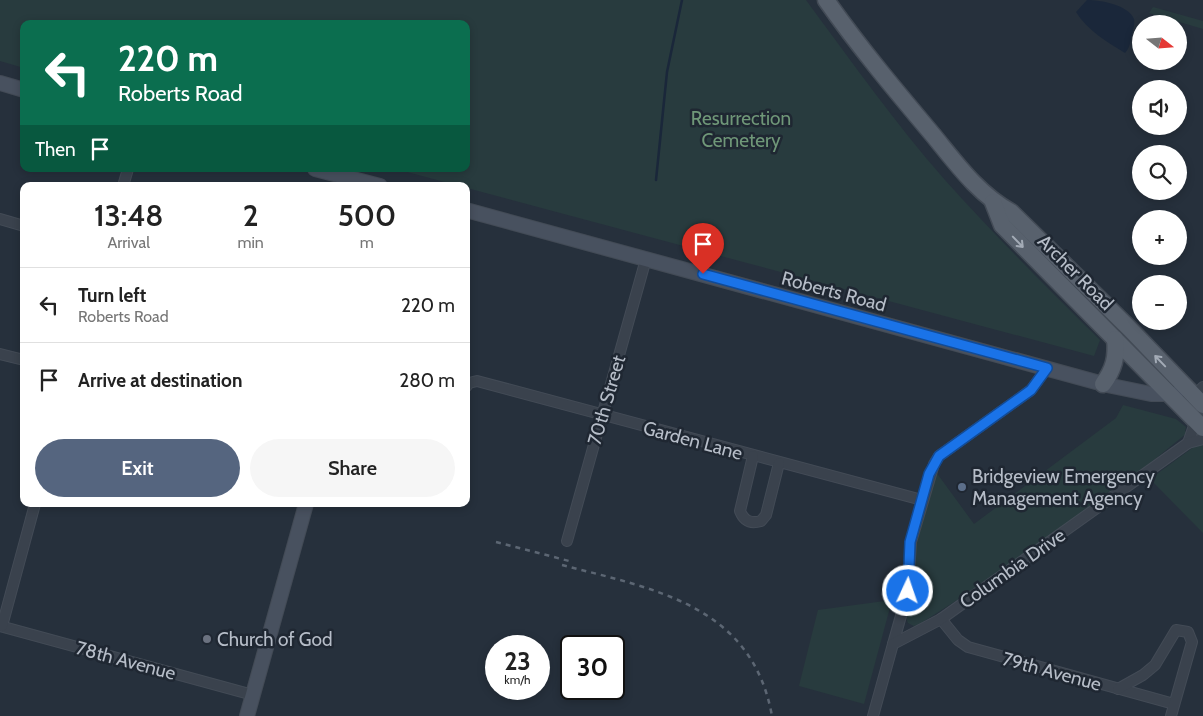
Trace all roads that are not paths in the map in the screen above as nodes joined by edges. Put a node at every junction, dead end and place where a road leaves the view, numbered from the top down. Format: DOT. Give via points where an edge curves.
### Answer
graph roads {
  1 [pos="826,0"];
  2 [pos="0,83"];
  3 [pos="20,89"];
  4 [pos="326,172"];
  5 [pos="365,182"];
  6 [pos="993,202"];
  7 [pos="470,211"];
  8 [pos="0,219"];
  9 [pos="20,225"];
  10 [pos="646,258"];
  11 [pos="1115,339"];
  12 [pos="0,354"];
  13 [pos="20,359"];
  14 [pos="1047,368"];
  15 [pos="470,383"];
  16 [pos="1103,384"];
  17 [pos="1171,393"];
  18 [pos="1200,407"];
  19 [pos="602,415"];
  20 [pos="1203,439"];
  21 [pos="1188,443"];
  22 [pos="753,456"];
  23 [pos="779,463"];
  24 [pos="922,500"];
  25 [pos="34,507"];
  26 [pos="305,507"];
  27 [pos="567,541"];
  28 [pos="941,619"];
  29 [pos="1,626"];
  30 [pos="893,644"];
  31 [pos="1118,689"];
  32 [pos="253,695"];
  33 [pos="1174,704"];
  34 [pos="247,716"];
  35 [pos="873,716"];
  36 [pos="1171,716"];
  1 -- 6 [label="main road, Archer Road" via="895,90"];
  2 -- 3 [label="street"];
  4 -- 5 [label="street"];
  6 -- 11 [label="main road, Archer Road, one-way" via="1002,225"];
  18 -- 6 [label="main road, Archer Road, one-way" via="1129,328 1011,212"];
  7 -- 10 [label="street, Roberts Road"];
  8 -- 9 [label="street"];
  10 -- 14 [label="street, Roberts Road"];
  10 -- 19 [label="street, 70th Street"];
  11 -- 16 [label="main road" via="1117,355"];
  11 -- 17 [label="main road, Archer Road"];
  12 -- 13 [label="street"];
  14 -- 16 [label="street, Roberts Road"];
  14 -- 24 [label="street" via="1031,390 939,456 929,474"];
  15 -- 19 [label="street, Garden Lane" via="477,381"];
  16 -- 17 [label="street, Roberts Road" via="1151,394"];
  17 -- 18 [label="main road, Archer Road"];
  17 -- 18 [label="street, Roberts Road"];
  18 -- 21 [label="street"];
  19 -- 22 [label="street, Garden Lane"];
  19 -- 27 [label="street, 70th Street"];
  20 -- 21 [label="street, Columbia Drive"];
  21 -- 28 [label="street, Columbia Drive"];
  22 -- 23 [label="street, Garden Lane"];
  22 -- 23 [label="street" via="740,511 748,521 762,521 766,515"];
  23 -- 24 [label="street, Garden Lane"];
  24 -- 30 [label="street" via="909,553 908,591"];
  25 -- 29 [label="street"];
  26 -- 32 [label="street"];
  28 -- 30 [label="street, Columbia Drive"];
  28 -- 31 [label="street, 79th Avenue" via="968,647"];
  29 -- 32 [label="street, 78th Avenue"];
  30 -- 35 [label="street"];
  31 -- 33 [label="street, 79th Avenue"];
  31 -- 33 [label="street" via="1154,665 1173,632 1181,629 1188,632 1192,642"];
  32 -- 34 [label="street"];
  33 -- 36 [label="street"];
}
